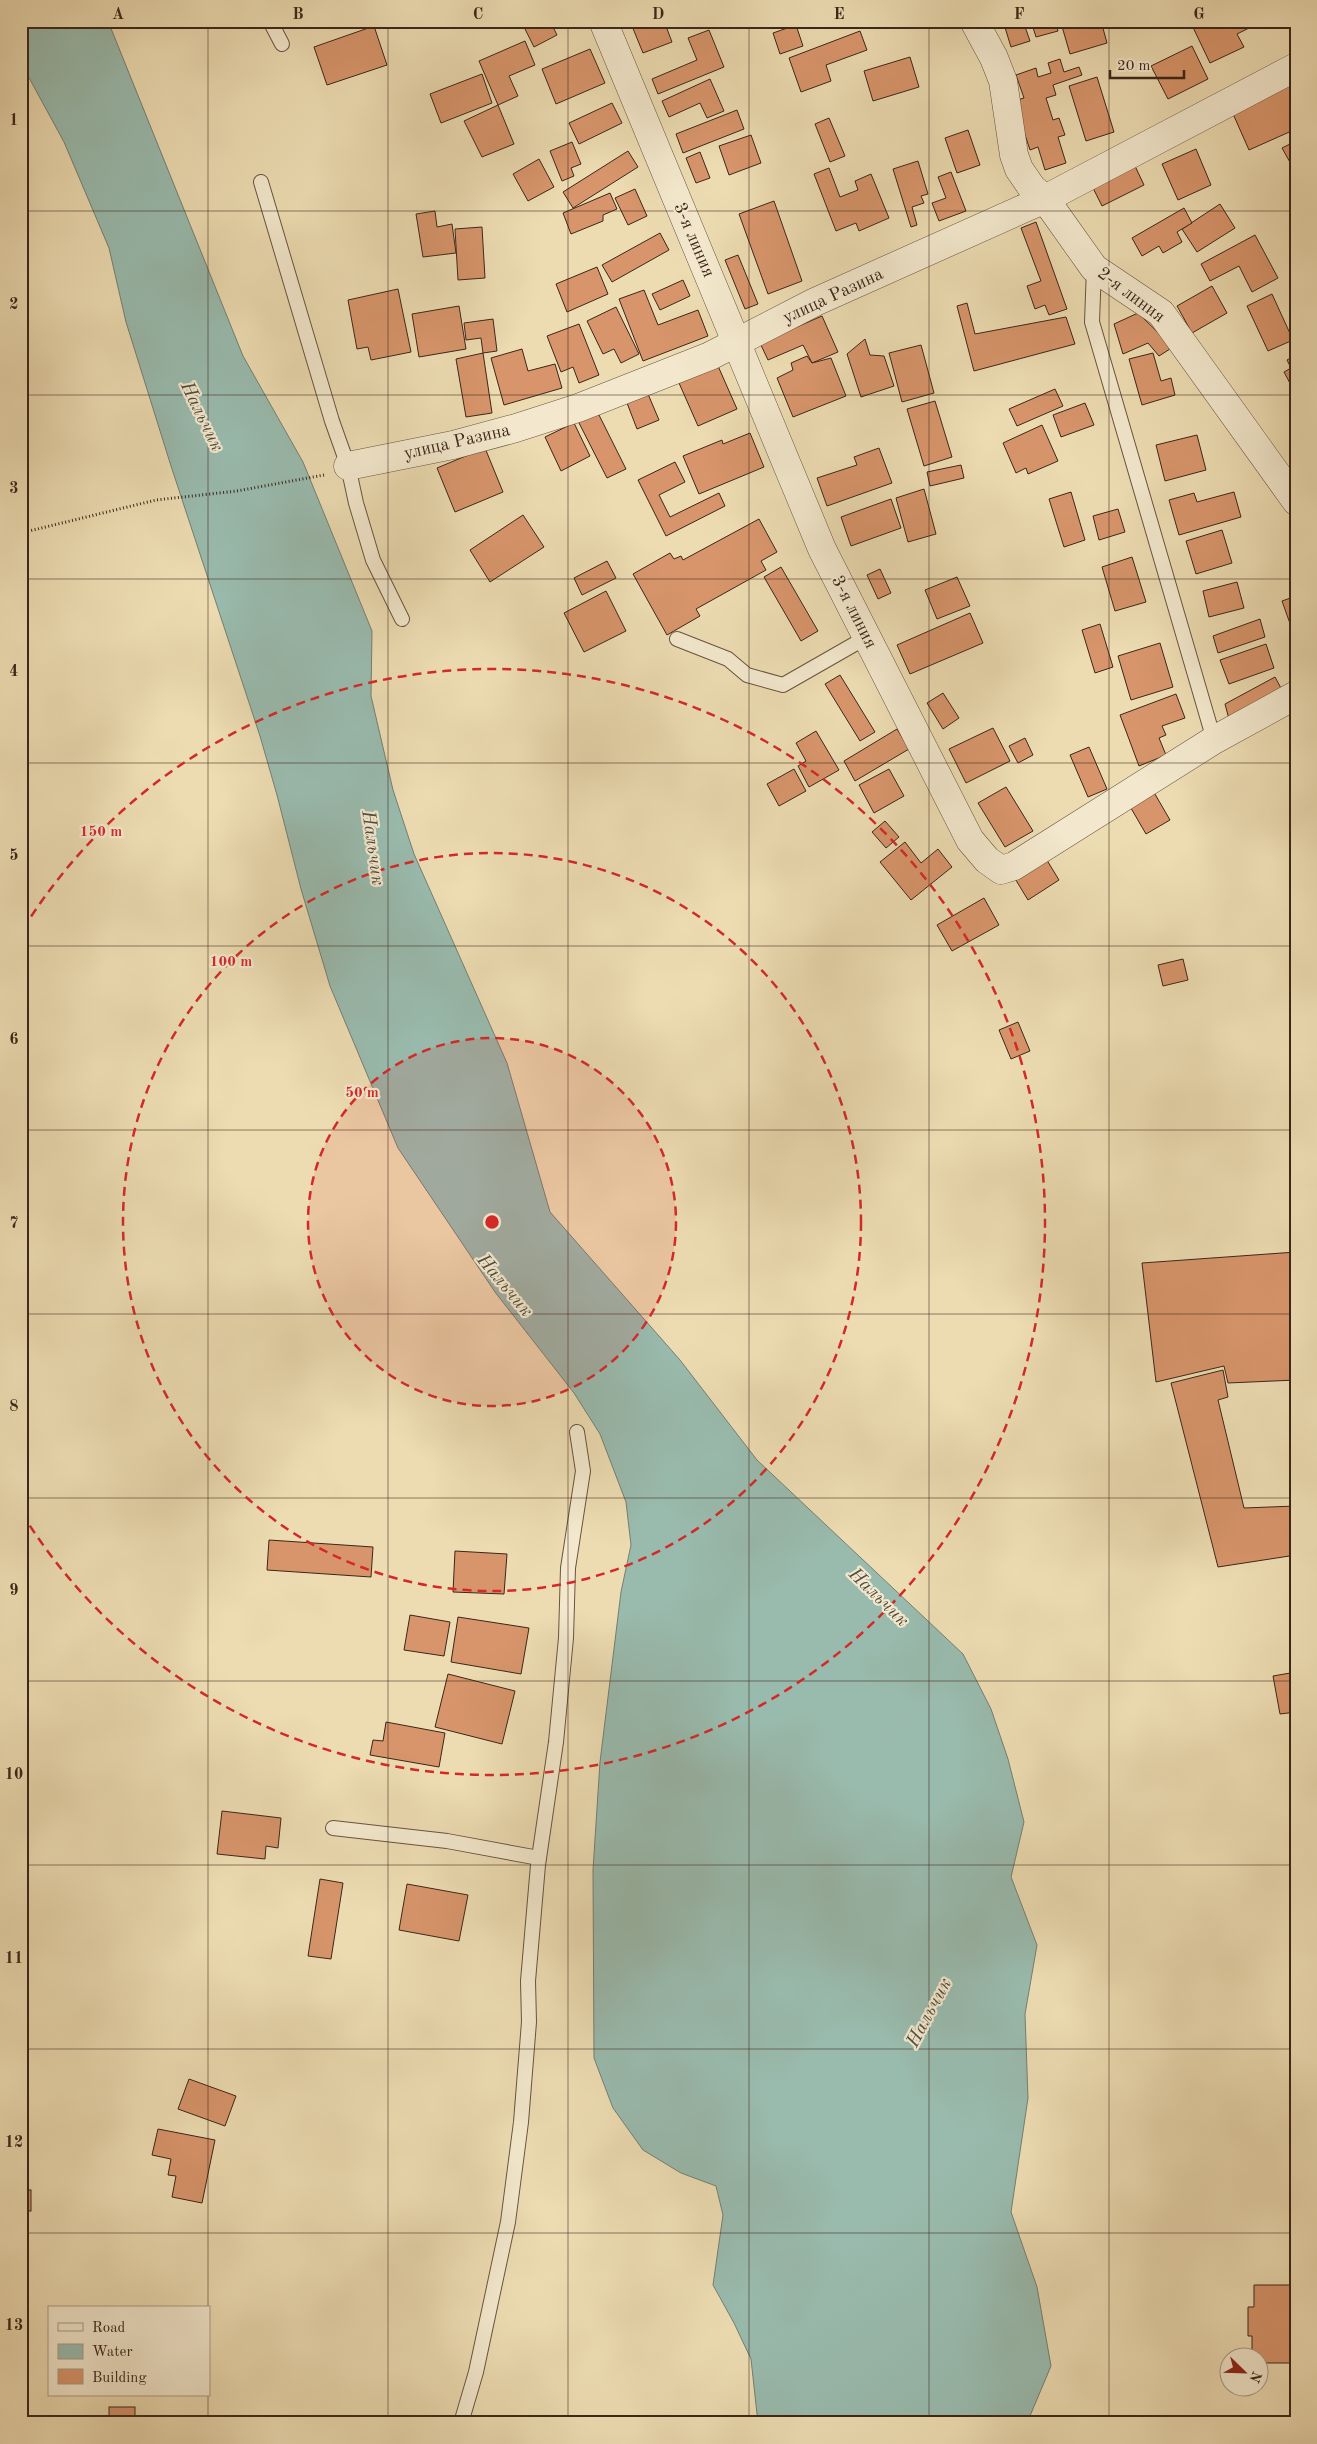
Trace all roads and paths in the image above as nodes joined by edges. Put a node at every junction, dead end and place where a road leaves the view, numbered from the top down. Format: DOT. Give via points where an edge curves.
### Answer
graph roads {
  1 [pos="270,21"];
  2 [pos="602,21"];
  3 [pos="974,21"];
  4 [pos="282,44"];
  5 [pos="1296,67"];
  6 [pos="261,182"];
  7 [pos="1045,199"];
  8 [pos="1094,268"];
  9 [pos="736,343"];
  10 [pos="348,466"];
  11 [pos="1296,501"];
  12 [pos="21,533"];
  13 [pos="402,619"];
  14 [pos="867,637"];
  15 [pos="677,639"];
  16 [pos="1296,695"];
  17 [pos="1214,740"];
  18 [pos="577,1432"];
  19 [pos="333,1828"];
  20 [pos="540,1858"];
  21 [pos="460,2423"];
  1 -- 4 [label="lane"];
  2 -- 9 [label="street, 3-я линия"];
  3 -- 7 [label="street, 2-я линия" via="1003,81 1014,156 1019,169 1032,188"];
  5 -- 7 [label="street, улица Разина"];
  6 -- 10 [label="lane"];
  7 -- 8 [label="street, 2-я линия"];
  7 -- 9 [label="street, улица Разина" via="815,302"];
  8 -- 11 [label="street, 2-я линия" via="1161,313"];
  8 -- 17 [label="lane" via="1092,322"];
  9 -- 10 [label="street, улица Разина" via="596,401 534,422 452,445"];
  9 -- 14 [label="street, 3-я линия" via="822,550"];
  10 -- 12 [label="path" via="329,474 246,489 156,500"];
  10 -- 13 [label="lane" via="373,560"];
  14 -- 15 [label="lane" via="783,685 747,675 728,659"];
  14 -- 17 [label="street, 3-я линия" via="970,840 987,860 1001,870 1014,866"];
  16 -- 17 [label="street, 3-я линия"];
  18 -- 20 [label="lane" via="584,1471 568,1568 566,1638 556,1742"];
  19 -- 20 [label="lane" via="447,1841"];
  20 -- 21 [label="lane" via="528,1981 529,2022 521,2122 508,2222 476,2372"];
}
